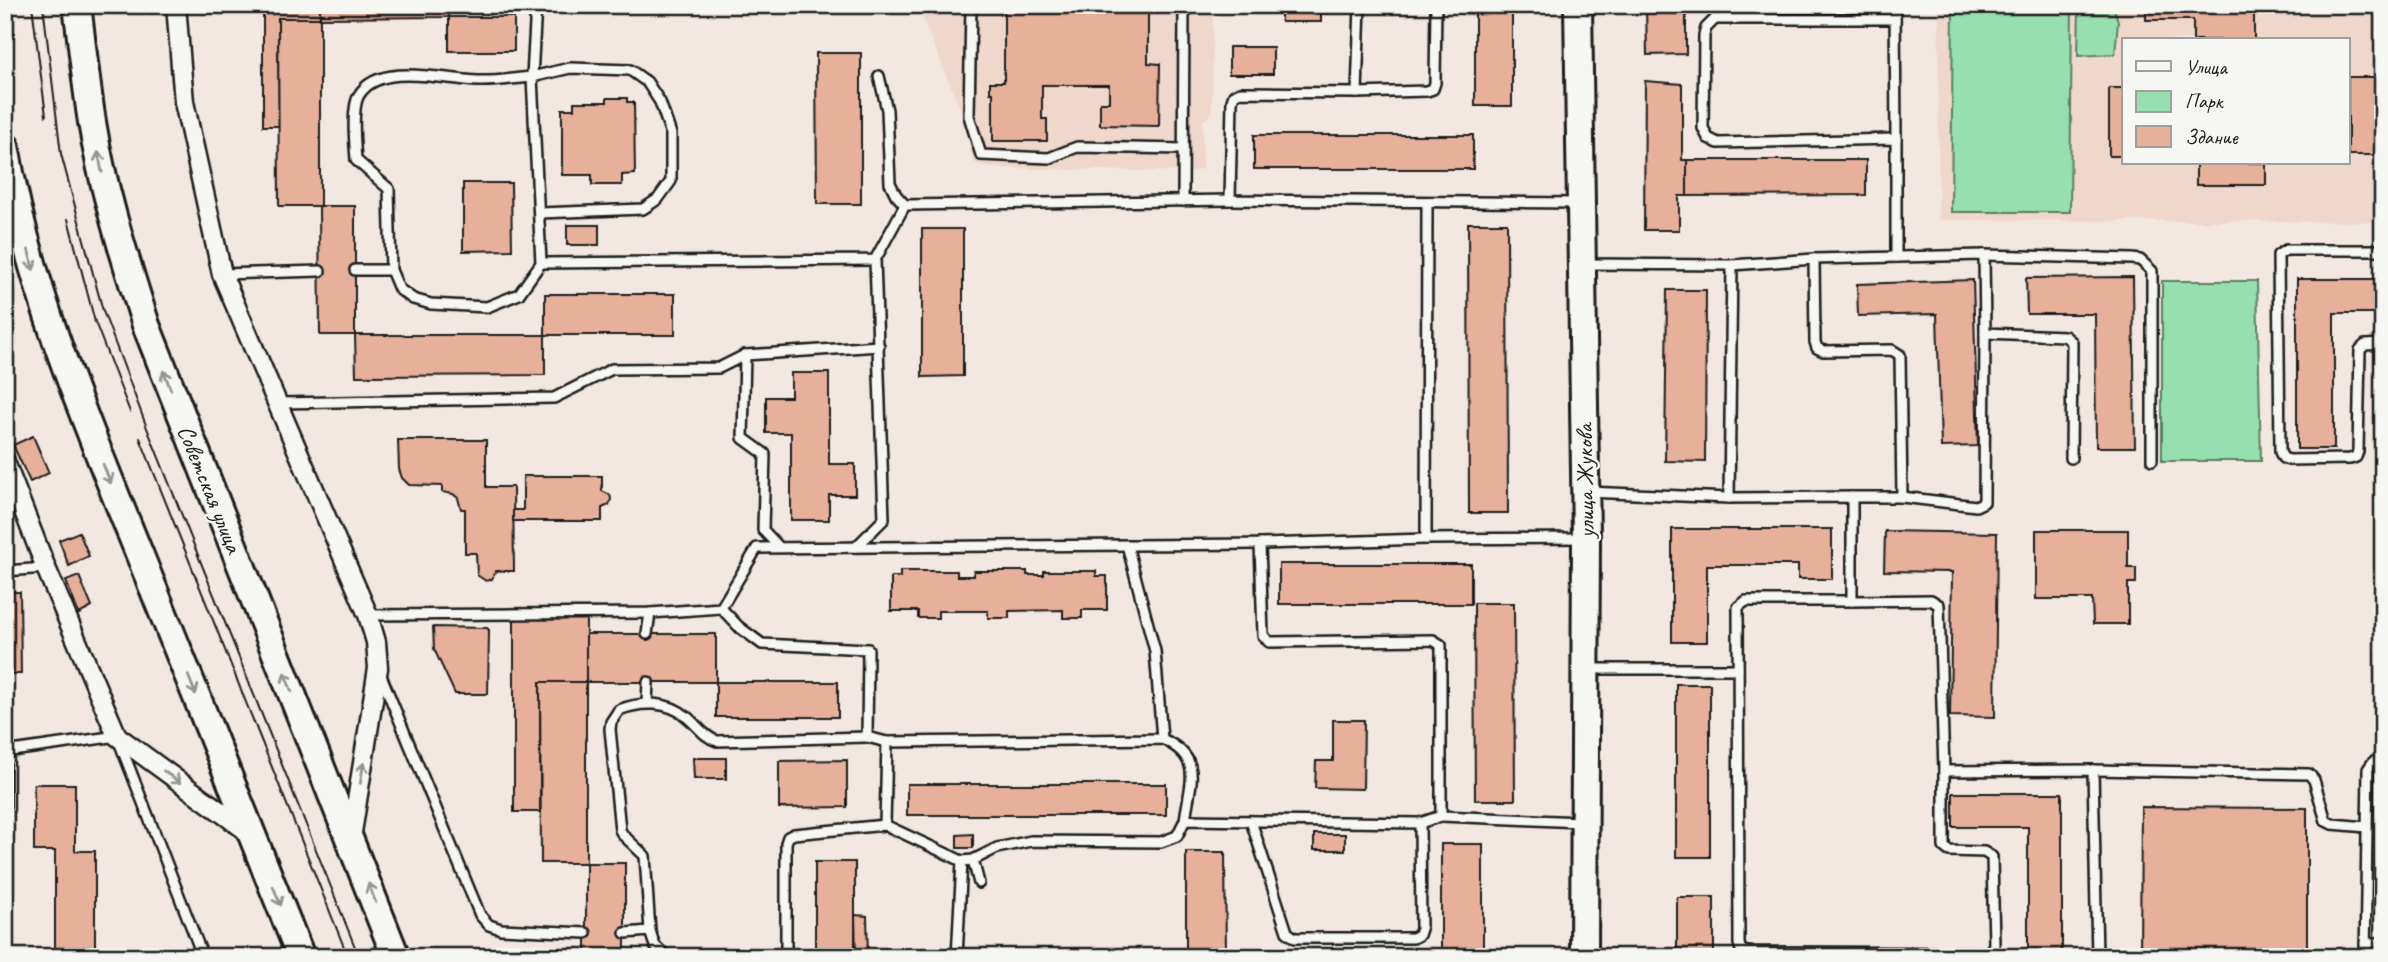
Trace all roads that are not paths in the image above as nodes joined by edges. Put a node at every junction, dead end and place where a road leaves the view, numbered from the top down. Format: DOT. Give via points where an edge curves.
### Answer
graph roads {
  1 [pos="76,5"];
  2 [pos="176,5"];
  3 [pos="536,5"];
  4 [pos="971,5"];
  5 [pos="1184,5"];
  6 [pos="1360,5"];
  7 [pos="1436,5"];
  8 [pos="1578,5"];
  9 [pos="1895,5"];
  10 [pos="1895,19"];
  11 [pos="879,76"];
  12 [pos="532,77"];
  13 [pos="1357,93"];
  14 [pos="1896,139"];
  15 [pos="5,146"];
  16 [pos="1183,149"];
  17 [pos="1230,200"];
  18 [pos="1183,201"];
  19 [pos="1427,203"];
  20 [pos="1582,203"];
  21 [pos="905,205"];
  22 [pos="540,213"];
  23 [pos="2383,250"];
  24 [pos="1984,255"];
  25 [pos="1896,257"];
  26 [pos="1814,259"];
  27 [pos="875,260"];
  28 [pos="541,264"];
  29 [pos="1582,264"];
  30 [pos="1732,265"];
  31 [pos="355,270"];
  32 [pos="391,270"];
  33 [pos="320,271"];
  34 [pos="222,274"];
  35 [pos="1985,333"];
  36 [pos="2383,344"];
  37 [pos="879,346"];
  38 [pos="745,355"];
  39 [pos="279,403"];
  40 [pos="2071,458"];
  41 [pos="2152,460"];
  42 [pos="5,463"];
  43 [pos="1585,492"];
  44 [pos="1852,497"];
  45 [pos="1902,497"];
  46 [pos="1729,498"];
  47 [pos="1586,538"];
  48 [pos="1426,539"];
  49 [pos="1260,544"];
  50 [pos="1127,545"];
  51 [pos="779,547"];
  52 [pos="856,547"];
  53 [pos="46,568"];
  54 [pos="5,571"];
  55 [pos="1853,601"];
  56 [pos="721,608"];
  57 [pos="650,613"];
  58 [pos="368,615"];
  59 [pos="647,634"];
  60 [pos="378,668"];
  61 [pos="1586,669"];
  62 [pos="1738,669"];
  63 [pos="648,682"];
  64 [pos="647,703"];
  65 [pos="117,736"];
  66 [pos="867,737"];
  67 [pos="1162,740"];
  68 [pos="887,742"];
  69 [pos="5,752"];
  70 [pos="2383,761"];
  71 [pos="5,764"];
  72 [pos="2093,770"];
  73 [pos="1944,771"];
  74 [pos="1441,816"];
  75 [pos="1185,820"];
  76 [pos="1251,821"];
  77 [pos="1420,823"];
  78 [pos="1585,823"];
  79 [pos="885,825"];
  80 [pos="2367,827"];
  81 [pos="252,835"];
  82 [pos="351,840"];
  83 [pos="973,859"];
  84 [pos="961,861"];
  85 [pos="979,883"];
  86 [pos="5,923"];
  87 [pos="650,931"];
  88 [pos="586,933"];
  89 [pos="625,933"];
  90 [pos="2365,943"];
  91 [pos="2383,943"];
  92 [pos="203,957"];
  93 [pos="301,957"];
  94 [pos="397,957"];
  95 [pos="668,957"];
  96 [pos="786,957"];
  97 [pos="957,957"];
  98 [pos="1584,957"];
  99 [pos="2097,957"];
  100 [pos="2365,957"];
  82 -- 1 [label="main road, Советская улица, one-way" via="146,325 103,176"];
  2 -- 34 [label="street" via="184,102"];
  3 -- 12 [label="lane"];
  4 -- 16 [label="lane" via="970,116 981,155 1049,158 1077,147"];
  5 -- 16 [label="lane"];
  6 -- 13 [label="lane"];
  7 -- 13 [label="lane" via="1433,89"];
  8 -- 20 [label="main road, улица Жукова"];
  9 -- 10 [label="lane"];
  10 -- 14 [label="lane"];
  10 -- 14 [label="lane" via="1716,19 1704,35 1703,128 1707,138 1718,143"];
  11 -- 21 [label="lane" via="887,110 890,183"];
  12 -- 22 [label="lane"];
  12 -- 22 [label="lane" via="570,68 630,70 647,82 660,102 671,134 671,181 659,199 643,209"];
  12 -- 32 [label="lane" via="479,81 388,76 374,81 358,96 356,160 389,189"];
  13 -- 17 [label="lane" via="1234,95"];
  14 -- 25 [label="lane"];
  15 -- 81 [label="main road, one-way" via="36,278 72,387"];
  16 -- 18 [label="lane"];
  17 -- 18 [label="lane"];
  17 -- 19 [label="lane"];
  18 -- 21 [label="lane"];
  19 -- 20 [label="lane"];
  19 -- 48 [label="lane"];
  20 -- 29 [label="main road, улица Жукова"];
  21 -- 27 [label="lane"];
  22 -- 28 [label="lane"];
  23 -- 36 [label="lane" via="2286,250 2278,255 2283,458 2356,457 2360,350 2365,345"];
  24 -- 25 [label="lane"];
  24 -- 35 [label="lane"];
  24 -- 41 [label="lane" via="2132,259 2152,271"];
  25 -- 26 [label="lane"];
  26 -- 30 [label="lane"];
  26 -- 45 [label="lane" via="1817,348 1892,350 1900,355"];
  27 -- 28 [label="lane"];
  27 -- 37 [label="lane"];
  28 -- 32 [label="lane" via="519,294 487,307 413,299 399,289"];
  29 -- 30 [label="lane"];
  29 -- 43 [label="main road, улица Жукова"];
  30 -- 46 [label="lane"];
  31 -- 32 [label="lane"];
  33 -- 34 [label="lane"];
  34 -- 39 [label="street"];
  35 -- 40 [label="lane" via="2071,339"];
  35 -- 45 [label="lane" via="1984,502 1976,506"];
  37 -- 38 [label="lane"];
  37 -- 52 [label="lane" via="884,519"];
  38 -- 39 [label="lane" via="719,368 612,369 554,398"];
  38 -- 51 [label="lane" via="743,438 765,454 763,530"];
  39 -- 58 [label="street"];
  42 -- 53 [label="street"];
  43 -- 46 [label="lane"];
  43 -- 47 [label="main road, улица Жукова"];
  44 -- 45 [label="lane"];
  44 -- 46 [label="lane"];
  44 -- 55 [label="lane"];
  47 -- 48 [label="lane"];
  47 -- 61 [label="main road, улица Жукова"];
  48 -- 49 [label="lane"];
  49 -- 50 [label="lane"];
  49 -- 74 [label="lane" via="1263,635 1269,642 1439,642"];
  50 -- 52 [label="lane"];
  50 -- 67 [label="lane" via="1155,651"];
  51 -- 52 [label="lane"];
  51 -- 56 [label="lane" via="757,548"];
  53 -- 54 [label="lane"];
  53 -- 65 [label="street"];
  55 -- 62 [label="lane" via="1743,602 1738,610"];
  55 -- 73 [label="lane" via="1931,600 1939,605"];
  56 -- 57 [label="lane"];
  56 -- 66 [label="lane" via="762,644 868,649"];
  57 -- 58 [label="lane"];
  57 -- 59 [label="lane"];
  58 -- 60 [label="street"];
  82 -- 60 [label="street, one-way"];
  60 -- 88 [label="lane" via="480,915 501,929"];
  61 -- 62 [label="lane"];
  61 -- 78 [label="main road, улица Жукова"];
  62 -- 73 [label="lane" via="1739,944 1744,952 1992,951 1992,860 1987,853 1952,852 1944,847"];
  63 -- 64 [label="lane"];
  64 -- 66 [label="lane" via="669,706 717,741"];
  64 -- 87 [label="lane" via="620,710 610,729 621,832 646,859"];
  65 -- 69 [label="lane"];
  65 -- 81 [label="street, one-way"];
  65 -- 92 [label="lane"];
  66 -- 68 [label="lane"];
  67 -- 68 [label="lane"];
  67 -- 75 [label="lane" via="1178,746 1191,764"];
  68 -- 79 [label="lane"];
  70 -- 80 [label="lane" via="2373,762 2368,769"];
  71 -- 86 [label="lane"];
  72 -- 73 [label="lane"];
  72 -- 80 [label="lane" via="2309,774 2326,821"];
  72 -- 99 [label="lane"];
  74 -- 77 [label="lane"];
  74 -- 78 [label="lane"];
  75 -- 76 [label="lane"];
  75 -- 83 [label="lane" via="1177,836 1161,842 1031,841"];
  76 -- 77 [label="lane"];
  76 -- 77 [label="lane" via="1287,932 1295,938 1419,935"];
  78 -- 98 [label="main road, улица Жукова"];
  79 -- 84 [label="lane"];
  79 -- 96 [label="lane" via="788,837"];
  80 -- 90 [label="lane"];
  81 -- 93 [label="main road, one-way"];
  94 -- 82 [label="main road, Советская улица, one-way"];
  83 -- 84 [label="lane"];
  83 -- 85 [label="lane"];
  84 -- 97 [label="lane"];
  87 -- 89 [label="lane"];
  87 -- 95 [label="lane" via="655,946"];
  90 -- 91 [label="lane"];
  90 -- 100 [label="lane"];
}
